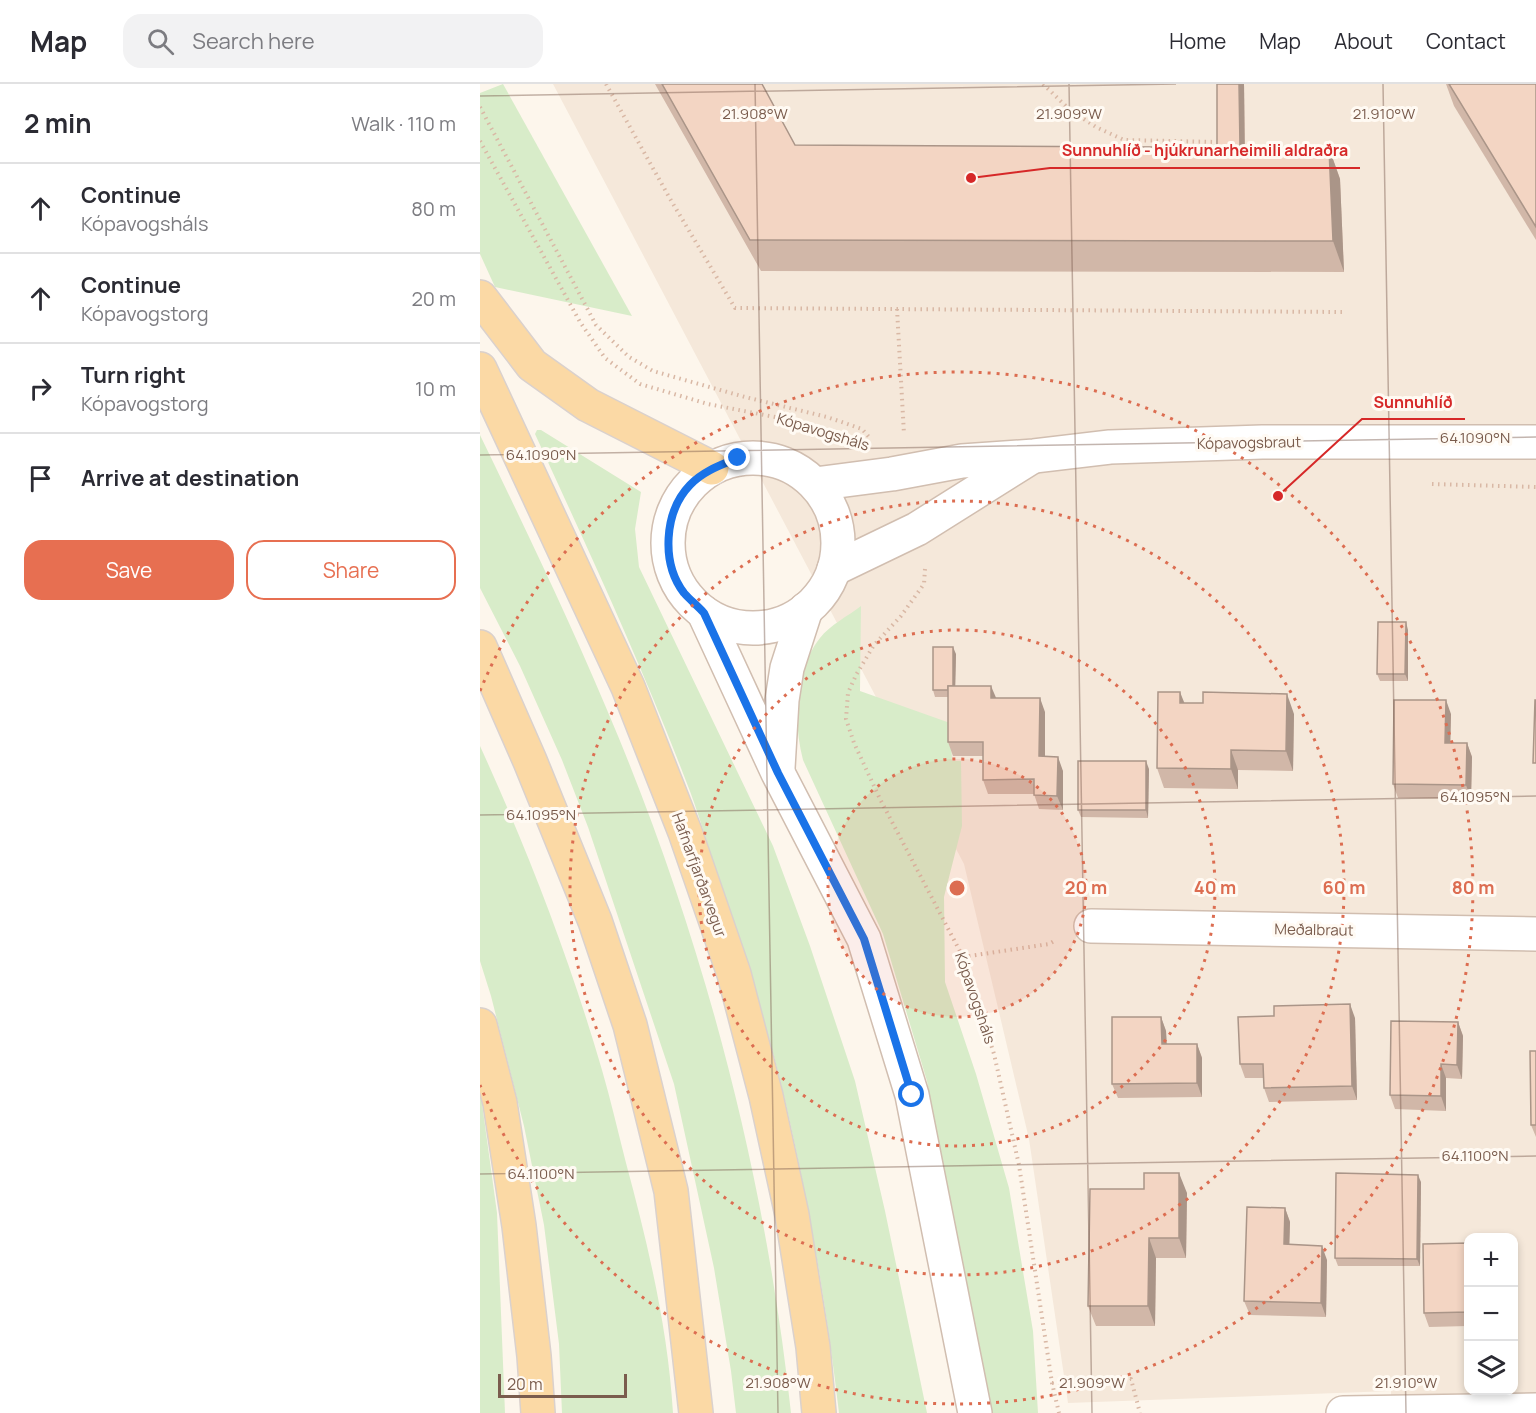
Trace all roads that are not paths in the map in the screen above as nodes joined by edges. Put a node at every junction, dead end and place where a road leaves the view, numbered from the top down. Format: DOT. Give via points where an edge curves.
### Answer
graph roads {
  1 [pos="480,297"];
  2 [pos="480,369"];
  3 [pos="1536,442"];
  4 [pos="1034,456"];
  5 [pos="712,468"];
  6 [pos="815,484"];
  7 [pos="834,569"];
  8 [pos="806,609"];
  9 [pos="704,613"];
  10 [pos="480,647"];
  11 [pos="778,773"];
  12 [pos="1091,926"];
  13 [pos="1536,934"];
  14 [pos="480,1025"];
  15 [pos="536,1408"];
  16 [pos="1536,1410"];
  17 [pos="696,1413"];
  18 [pos="819,1413"];
  19 [pos="975,1413"];
  20 [pos="1343,1413"];
  1 -- 5 [label="main road" via="532,365 588,405"];
  2 -- 18 [label="main road, Hafnarfjarðarvegur" via="628,687 685,832 734,974 792,1215"];
  3 -- 4 [label="street, Kópavogsbraut" via="1239,442 1110,447"];
  4 -- 6 [label="street, Kópavogsbraut" via="962,461"];
  4 -- 7 [label="street, Kópavogsbraut" via="916,529"];
  5 -- 6 [label="street" via="738,458 766,458 793,467"];
  5 -- 9 [label="street" via="689,486 674,510 668,538 671,566 683,592"];
  6 -- 7 [label="street" via="836,524 838,547"];
  7 -- 8 [label="street" via="823,592"];
  8 -- 9 [label="street" via="782,623 756,627 728,624"];
  8 -- 11 [label="street" via="787,668"];
  9 -- 11 [label="street"];
  10 -- 17 [label="main road" via="595,921 630,1025 671,1191"];
  11 -- 19 [label="street" via="864,939 909,1084"];
  12 -- 13 [label="street, Meðalbraut"];
  14 -- 15 [label="main road" via="500,1103 526,1284"];
  16 -- 20 [label="street"];
}
